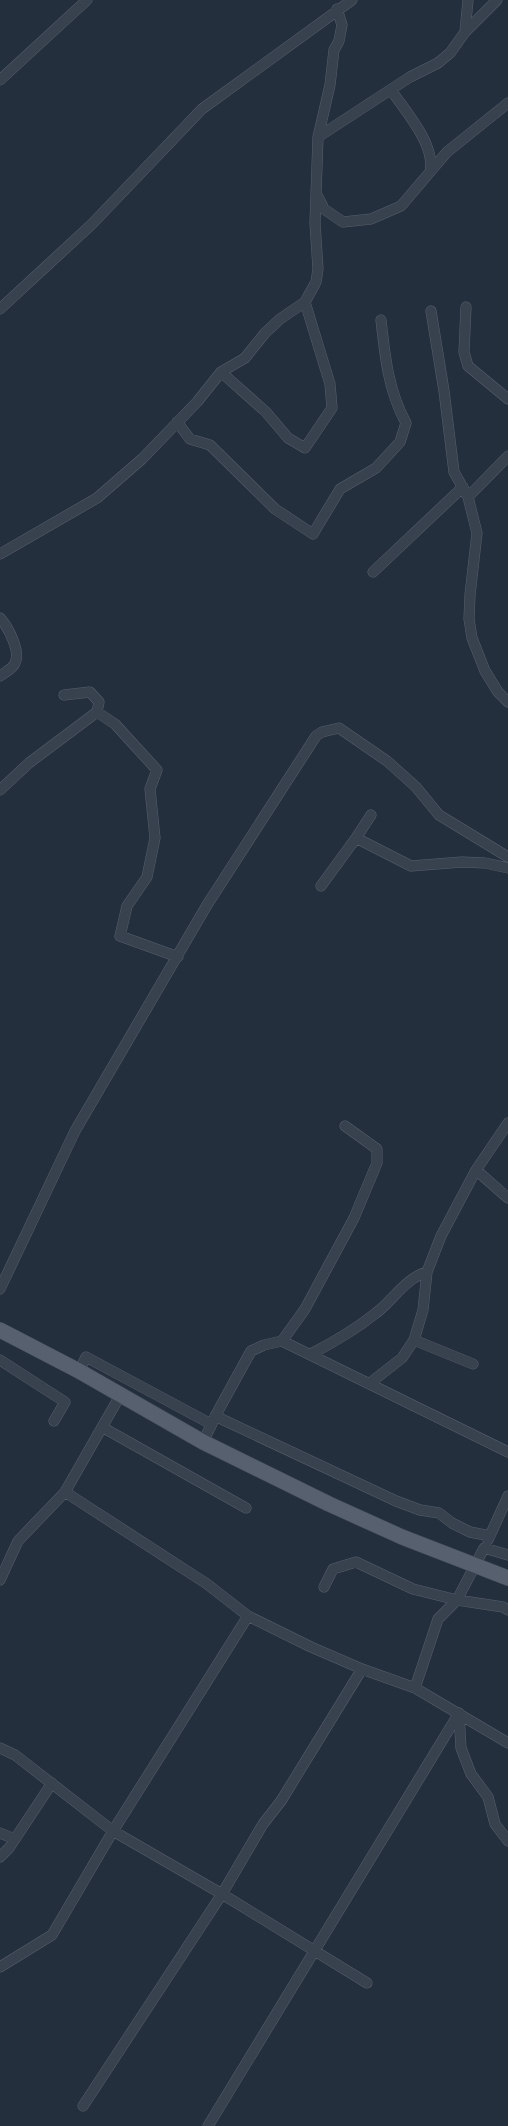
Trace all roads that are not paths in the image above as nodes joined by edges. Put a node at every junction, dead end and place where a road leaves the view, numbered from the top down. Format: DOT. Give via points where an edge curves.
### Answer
graph roads {
  1 [pos="87,0"];
  2 [pos="352,0"];
  3 [pos="468,0"];
  4 [pos="497,0"];
  5 [pos="337,9"];
  6 [pos="466,32"];
  7 [pos="0,80"];
  8 [pos="391,90"];
  9 [pos="508,103"];
  10 [pos="318,137"];
  11 [pos="430,172"];
  12 [pos="317,195"];
  13 [pos="305,302"];
  14 [pos="466,307"];
  15 [pos="0,309"];
  16 [pos="431,311"];
  17 [pos="381,320"];
  18 [pos="221,372"];
  19 [pos="508,399"];
  20 [pos="177,422"];
  21 [pos="508,456"];
  22 [pos="463,487"];
  23 [pos="468,497"];
  24 [pos="0,554"];
  25 [pos="373,572"];
  26 [pos="0,618"];
  27 [pos="0,676"];
  28 [pos="64,695"];
  29 [pos="508,702"];
  30 [pos="97,712"];
  31 [pos="0,790"];
  32 [pos="370,815"];
  33 [pos="356,838"];
  34 [pos="508,857"];
  35 [pos="508,868"];
  36 [pos="321,886"];
  37 [pos="178,957"];
  38 [pos="508,1123"];
  39 [pos="345,1126"];
  40 [pos="476,1170"];
  41 [pos="508,1198"];
  42 [pos="427,1272"];
  43 [pos="0,1289"];
  44 [pos="0,1330"];
  45 [pos="414,1340"];
  46 [pos="282,1341"];
  47 [pos="311,1354"];
  48 [pos="0,1360"];
  49 [pos="473,1364"];
  50 [pos="79,1371"];
  51 [pos="370,1383"];
  52 [pos="121,1394"];
  53 [pos="213,1420"];
  54 [pos="54,1421"];
  55 [pos="102,1427"];
  56 [pos="203,1442"];
  57 [pos="508,1452"];
  58 [pos="65,1492"];
  59 [pos="508,1496"];
  60 [pos="246,1508"];
  61 [pos="490,1536"];
  62 [pos="484,1548"];
  63 [pos="508,1555"];
  64 [pos="474,1565"];
  65 [pos="508,1578"];
  66 [pos="0,1580"];
  67 [pos="324,1587"];
  68 [pos="457,1600"];
  69 [pos="508,1610"];
  70 [pos="248,1616"];
  71 [pos="362,1669"];
  72 [pos="415,1688"];
  73 [pos="459,1713"];
  74 [pos="508,1744"];
  75 [pos="0,1748"];
  76 [pos="52,1783"];
  77 [pos="112,1830"];
  78 [pos="0,1833"];
  79 [pos="14,1839"];
  80 [pos="508,1841"];
  81 [pos="0,1857"];
  82 [pos="222,1894"];
  83 [pos="314,1952"];
  84 [pos="0,1967"];
  85 [pos="367,1983"];
  86 [pos="83,2106"];
  87 [pos="208,2126"];
  1 -- 7 [label="street"];
  2 -- 5 [label="street"];
  3 -- 6 [label="street"];
  4 -- 6 [label="street"];
  5 -- 10 [label="street" via="342,24"];
  5 -- 15 [label="street" via="202,108 92,224"];
  6 -- 8 [label="street" via="438,63"];
  8 -- 10 [label="street"];
  8 -- 11 [label="street" via="426,142 432,163"];
  9 -- 11 [label="street" via="447,152"];
  10 -- 12 [label="street"];
  11 -- 12 [label="street" via="401,206 370,219 343,222 324,209"];
  12 -- 13 [label="street" via="318,269 316,282"];
  13 -- 18 [label="street" via="265,333 245,358"];
  13 -- 18 [label="street" via="330,384 332,408 305,448 288,438 266,412"];
  14 -- 19 [label="street" via="464,352 468,366"];
  16 -- 22 [label="street" via="454,472"];
  17 -- 20 [label="street" via="385,360 395,403 406,422 400,442 376,468 340,490 313,534 275,509 210,444 190,439"];
  18 -- 20 [label="street"];
  20 -- 24 [label="street" via="142,459 97,498"];
  21 -- 23 [label="street"];
  22 -- 23 [label="street"];
  22 -- 25 [label="street"];
  23 -- 29 [label="street" via="477,533 470,595 472,638 485,671"];
  26 -- 27 [label="street" via="17,652 13,667"];
  28 -- 30 [label="street" via="90,692 100,702"];
  30 -- 31 [label="street" via="29,763"];
  30 -- 37 [label="street" via="115,724 157,770 150,789 155,838 147,877 127,906 120,936"];
  32 -- 33 [label="street"];
  33 -- 35 [label="street" via="411,866 462,862"];
  33 -- 36 [label="street"];
  34 -- 37 [label="street" via="439,815 416,787 357,740 339,728 322,732 316,736 207,905"];
  37 -- 43 [label="street" via="75,1131"];
  38 -- 40 [label="street"];
  39 -- 46 [label="street" via="378,1149 377,1163 354,1218 305,1309"];
  40 -- 41 [label="street"];
  40 -- 42 [label="street" via="441,1236"];
  42 -- 45 [label="street" via="423,1310"];
  42 -- 47 [label="street" via="411,1280 348,1334"];
  44 -- 50 [label="main road"];
  45 -- 49 [label="street"];
  45 -- 51 [label="street" via="402,1358"];
  46 -- 47 [label="street"];
  46 -- 53 [label="street" via="251,1351"];
  47 -- 51 [label="street"];
  48 -- 54 [label="street" via="65,1402"];
  50 -- 52 [label="main road"];
  50 -- 53 [label="street" via="86,1358"];
  51 -- 57 [label="street"];
  52 -- 55 [label="street"];
  52 -- 56 [label="main road"];
  53 -- 56 [label="street"];
  53 -- 61 [label="street" via="396,1501 439,1513 470,1532"];
  55 -- 58 [label="street"];
  55 -- 60 [label="street"];
  56 -- 64 [label="main road" via="329,1504"];
  58 -- 66 [label="street" via="18,1541"];
  58 -- 70 [label="street" via="207,1584"];
  59 -- 61 [label="street"];
  61 -- 62 [label="street"];
  62 -- 63 [label="street"];
  62 -- 64 [label="street"];
  64 -- 65 [label="main road"];
  64 -- 68 [label="street"];
  67 -- 68 [label="street" via="333,1569 356,1562 413,1589"];
  68 -- 69 [label="street" via="503,1606"];
  68 -- 72 [label="street" via="438,1619"];
  70 -- 71 [label="street"];
  70 -- 77 [label="street"];
  71 -- 72 [label="street"];
  71 -- 82 [label="street"];
  72 -- 73 [label="street"];
  73 -- 74 [label="street"];
  73 -- 80 [label="street" via="461,1748 471,1774 488,1797 495,1824"];
  73 -- 83 [label="street"];
  75 -- 76 [label="street" via="15,1755"];
  76 -- 77 [label="street"];
  76 -- 79 [label="street"];
  77 -- 82 [label="street"];
  77 -- 84 [label="street" via="52,1935"];
  78 -- 79 [label="street"];
  79 -- 81 [label="street"];
  82 -- 83 [label="street"];
  82 -- 86 [label="street"];
  83 -- 85 [label="street"];
  83 -- 87 [label="street"];
}
